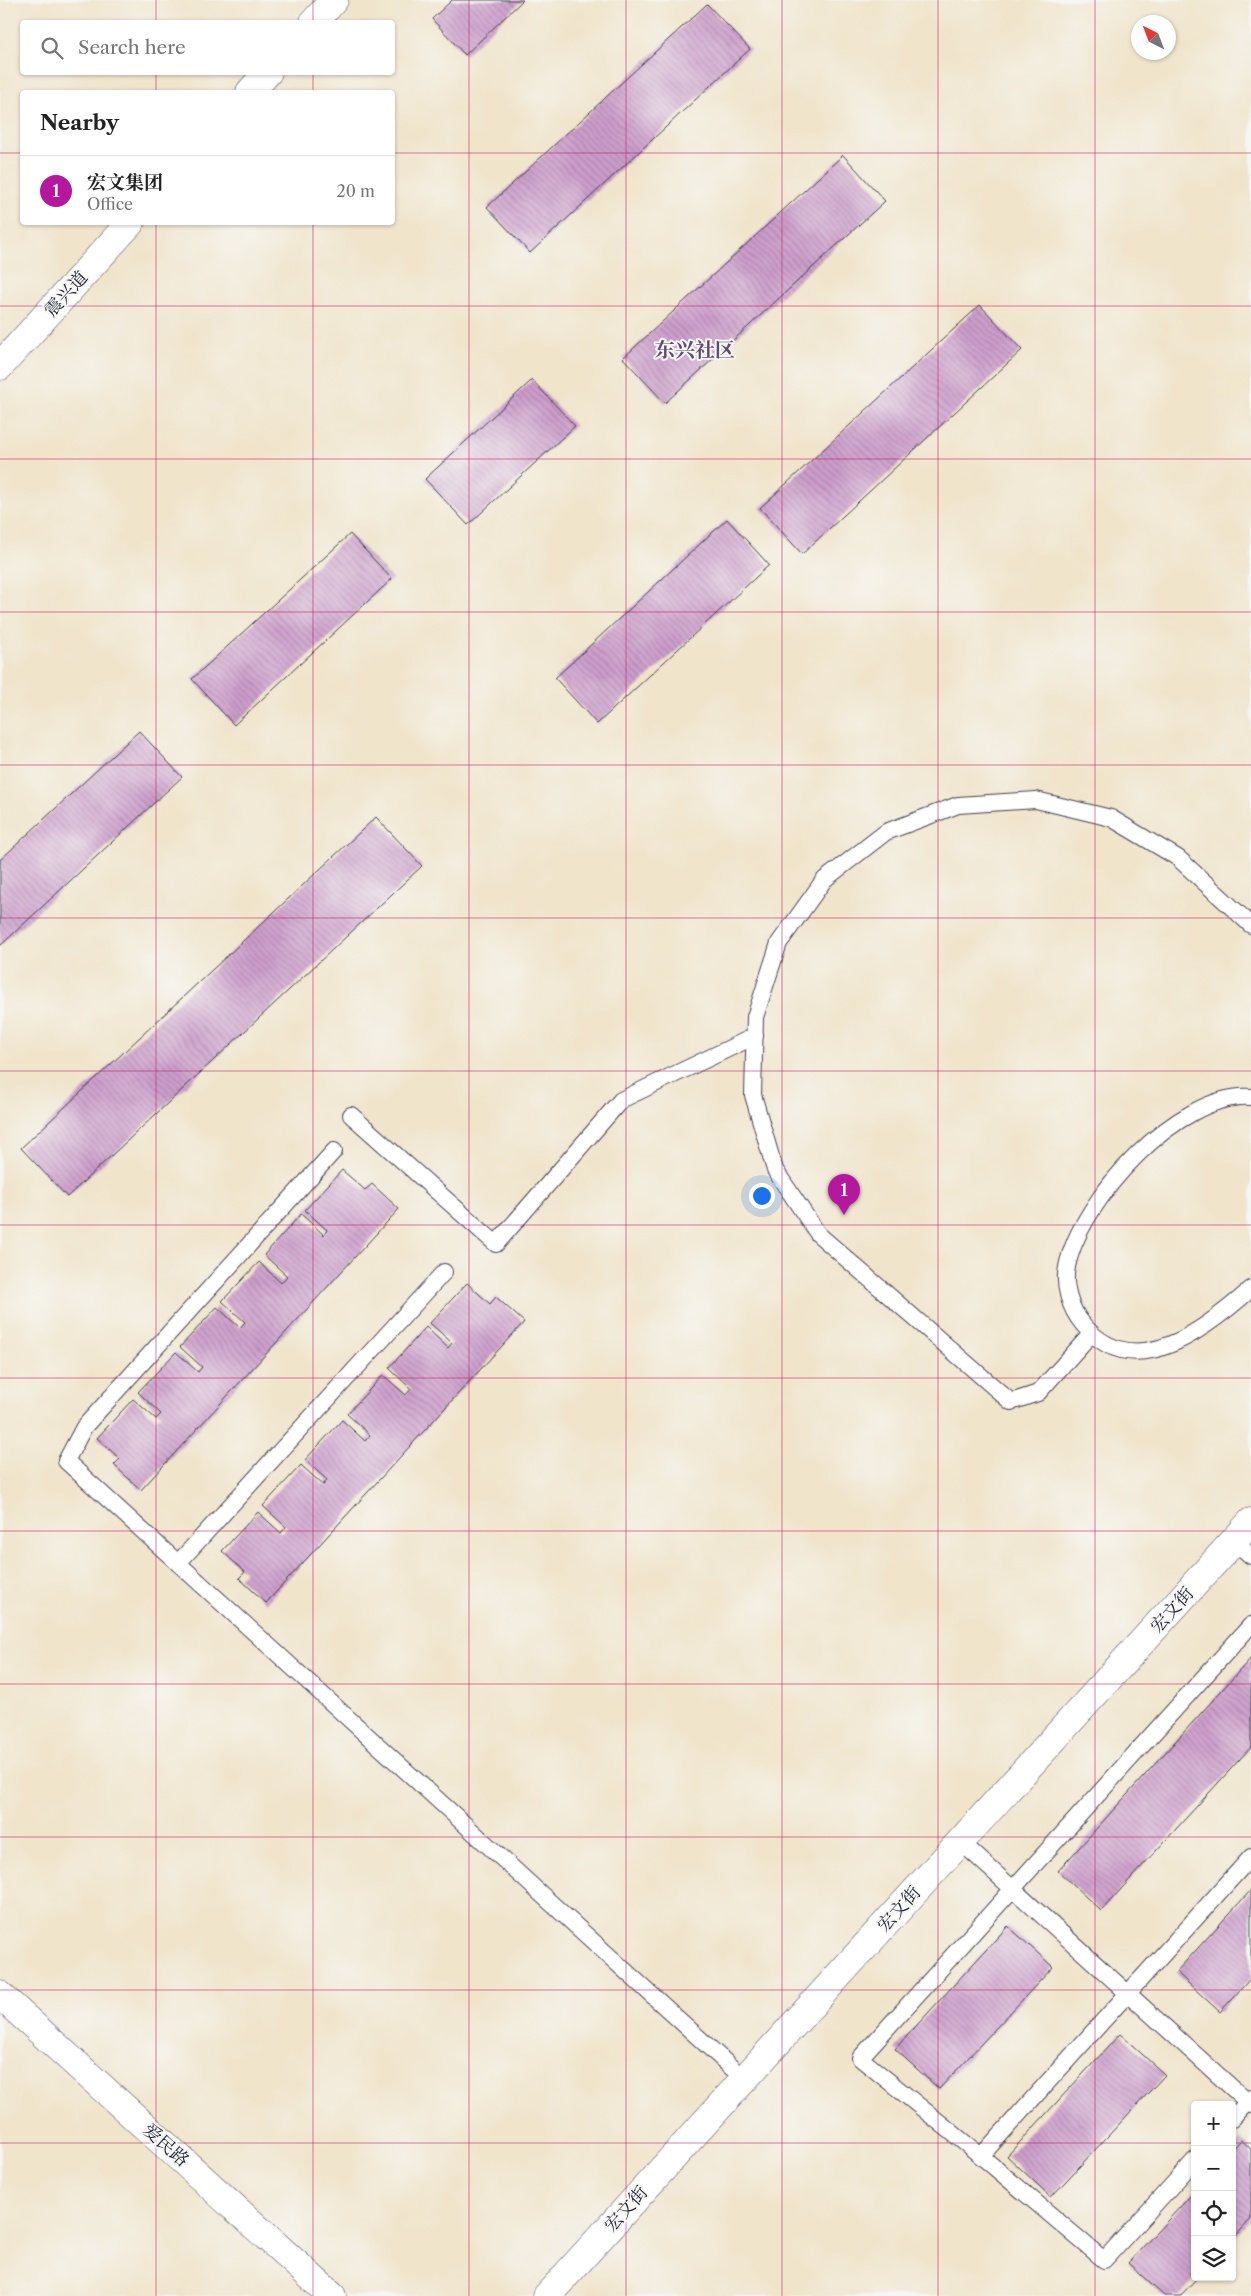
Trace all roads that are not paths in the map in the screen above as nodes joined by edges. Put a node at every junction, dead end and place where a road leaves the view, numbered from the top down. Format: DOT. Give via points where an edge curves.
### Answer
graph roads {
  1 [pos="334,0"];
  2 [pos="316,20"];
  3 [pos="265,75"];
  4 [pos="252,90"];
  5 [pos="128,225"];
  6 [pos="0,366"];
  7 [pos="1251,926"];
  8 [pos="755,1036"];
  9 [pos="1251,1097"];
  10 [pos="351,1115"];
  11 [pos="334,1150"];
  12 [pos="444,1272"];
  13 [pos="1251,1289"];
  14 [pos="1091,1334"];
  15 [pos="1245,1540"];
  16 [pos="178,1563"];
  17 [pos="1251,1626"];
  18 [pos="961,1842"];
  19 [pos="1251,1857"];
  20 [pos="1013,1890"];
  21 [pos="1128,1994"];
  22 [pos="0,1995"];
  23 [pos="744,2079"];
  24 [pos="1250,2102"];
  25 [pos="1236,2115"];
  26 [pos="982,2156"];
  27 [pos="1191,2164"];
  28 [pos="332,2296"];
  29 [pos="547,2296"];
  1 -- 2 [label="street"];
  3 -- 4 [label="street"];
  5 -- 6 [label="street, 震兴道"];
  7 -- 8 [label="lane" via="1178,858 1111,818 1036,800 958,805 886,832 824,880 778,943 755,1017"];
  8 -- 10 [label="lane" via="621,1100 496,1244"];
  8 -- 14 [label="lane" via="753,1095 775,1170 818,1234 1011,1402 1038,1393"];
  9 -- 14 [label="lane" via="1238,1096 1214,1103 1152,1140 1124,1166 1094,1206 1074,1244 1067,1268 1067,1292 1076,1315"];
  11 -- 16 [label="lane" via="84,1427 66,1461"];
  12 -- 16 [label="lane"];
  13 -- 14 [label="lane" via="1225,1312 1160,1350 1136,1352 1112,1347"];
  15 -- 18 [label="street, 宏文街"];
  16 -- 23 [label="lane"];
  17 -- 20 [label="lane"];
  18 -- 20 [label="lane"];
  18 -- 23 [label="street, 宏文街"];
  19 -- 21 [label="lane"];
  20 -- 21 [label="lane"];
  20 -- 26 [label="lane" via="860,2058"];
  21 -- 24 [label="lane"];
  21 -- 26 [label="lane"];
  22 -- 28 [label="street, 爱民路"];
  23 -- 29 [label="street, 宏文街"];
  24 -- 25 [label="lane"];
  26 -- 27 [label="lane" via="1104,2260"];
}
